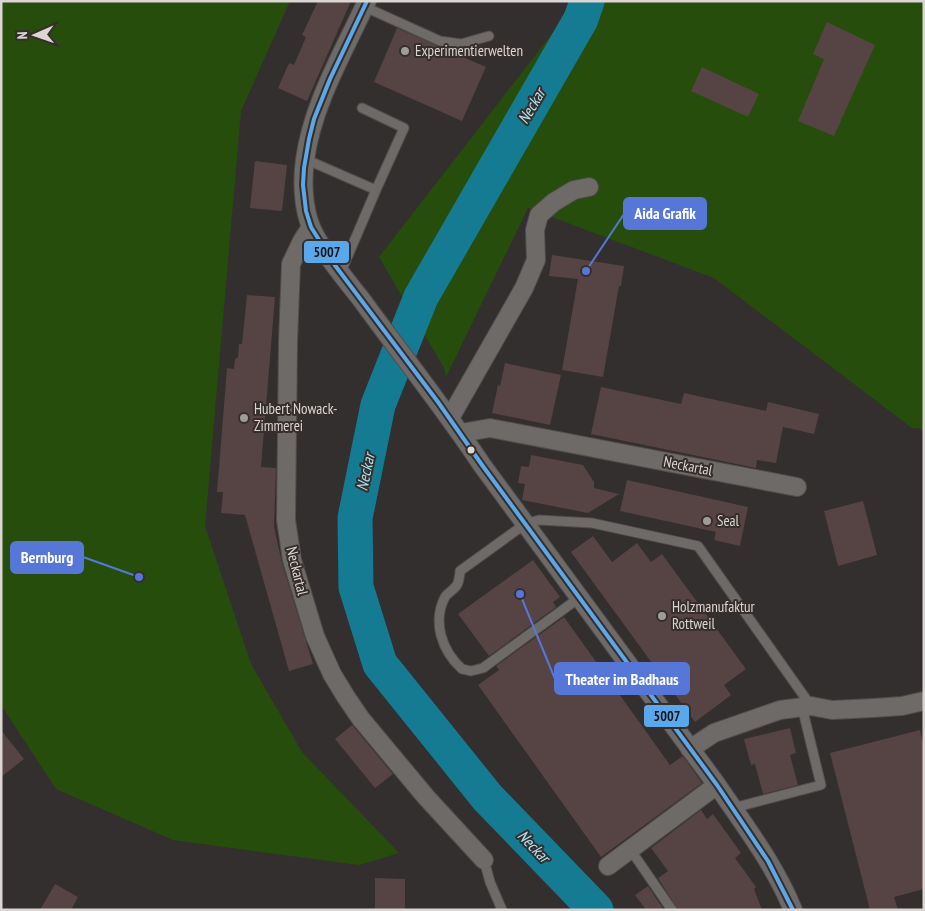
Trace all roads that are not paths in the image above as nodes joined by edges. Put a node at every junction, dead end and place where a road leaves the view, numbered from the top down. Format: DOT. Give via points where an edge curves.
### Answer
graph roads {
  1 [pos="366,4"];
  2 [pos="489,36"];
  3 [pos="362,108"];
  4 [pos="305,159"];
  5 [pos="589,187"];
  6 [pos="376,190"];
  7 [pos="311,227"];
  8 [pos="341,272"];
  9 [pos="450,418"];
  10 [pos="461,433"];
  11 [pos="797,486"];
  12 [pos="525,524"];
  13 [pos="578,598"];
  14 [pos="924,701"];
  15 [pos="807,706"];
  16 [pos="690,748"];
  17 [pos="717,785"];
  18 [pos="733,808"];
  19 [pos="630,850"];
  20 [pos="484,860"];
  21 [pos="608,866"];
  22 [pos="797,908"];
  23 [pos="502,910"];
  24 [pos="672,910"];
  1 -- 2 [label="lane" via="440,41 461,44"];
  1 -- 4 [label="street" via="329,83 313,124"];
  3 -- 6 [label="lane" via="404,128"];
  4 -- 6 [label="lane"];
  4 -- 7 [label="street" via="305,202"];
  5 -- 9 [label="street" via="574,190 539,215 535,230 536,260 524,288"];
  6 -- 8 [label="lane"];
  7 -- 8 [label="street"];
  7 -- 20 [label="street, Neckartal" via="291,264 286,520 292,560 314,636 346,697 426,797"];
  8 -- 9 [label="street"];
  9 -- 10 [label="street"];
  10 -- 11 [label="street, Neckartal" via="490,428"];
  10 -- 12 [label="street"];
  12 -- 13 [label="street"];
  12 -- 13 [label="lane" via="460,571 458,584 446,596 440,609 441,637 450,657 462,669 483,668"];
  12 -- 15 [label="lane" via="539,520 592,523 698,546"];
  13 -- 16 [label="street"];
  14 -- 15 [label="street" via="902,706 832,710"];
  15 -- 16 [label="street" via="780,710 714,733"];
  15 -- 18 [label="lane" via="821,785"];
  16 -- 17 [label="street"];
  17 -- 18 [label="street"];
  17 -- 19 [label="street"];
  18 -- 22 [label="street"];
  19 -- 21 [label="street"];
  19 -- 24 [label="lane"];
  20 -- 23 [label="lane"];
}
